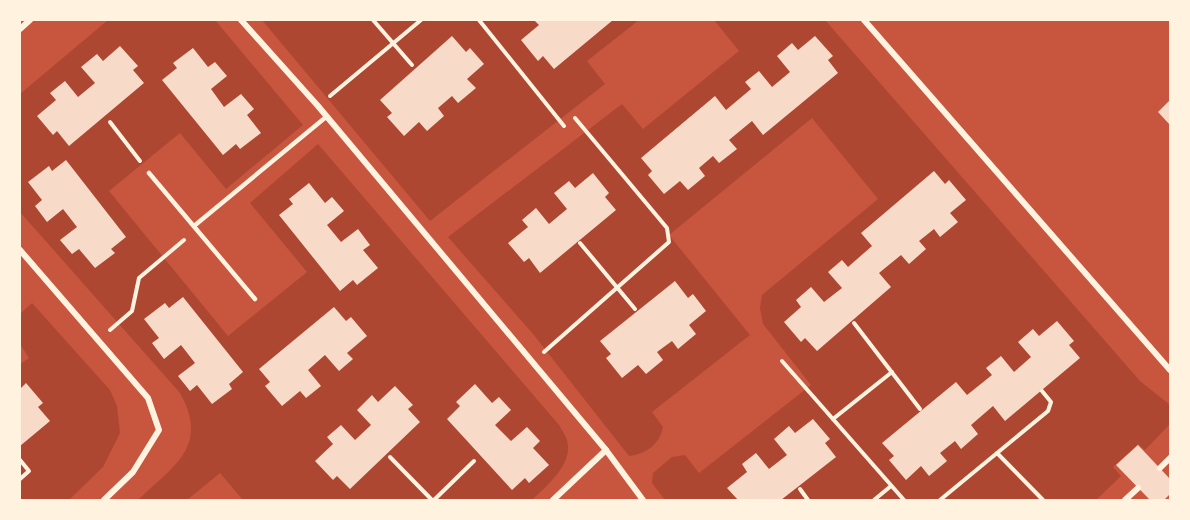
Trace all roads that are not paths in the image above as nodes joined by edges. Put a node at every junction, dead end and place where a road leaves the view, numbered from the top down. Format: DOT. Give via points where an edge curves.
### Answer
graph roads {
  1 [pos="30,20"];
  2 [pos="241,20"];
  3 [pos="864,20"];
  4 [pos="20,29"];
  5 [pos="326,117"];
  6 [pos="149,173"];
  7 [pos="195,228"];
  8 [pos="20,250"];
  9 [pos="255,299"];
  10 [pos="1170,370"];
  11 [pos="606,450"];
  12 [pos="1170,458"];
  13 [pos="1160,468"];
  14 [pos="1138,488"];
  15 [pos="104,501"];
  16 [pos="553,501"];
  17 [pos="643,501"];
  18 [pos="1125,501"];
  1 -- 4 [label="street"];
  2 -- 5 [label="street"];
  3 -- 10 [label="street"];
  5 -- 7 [label="lane"];
  5 -- 11 [label="street"];
  6 -- 7 [label="lane"];
  7 -- 9 [label="lane"];
  8 -- 15 [label="street" via="148,398 159,430 134,472"];
  11 -- 16 [label="street"];
  11 -- 17 [label="street"];
  12 -- 13 [label="street"];
  14 -- 18 [label="street"];
}
